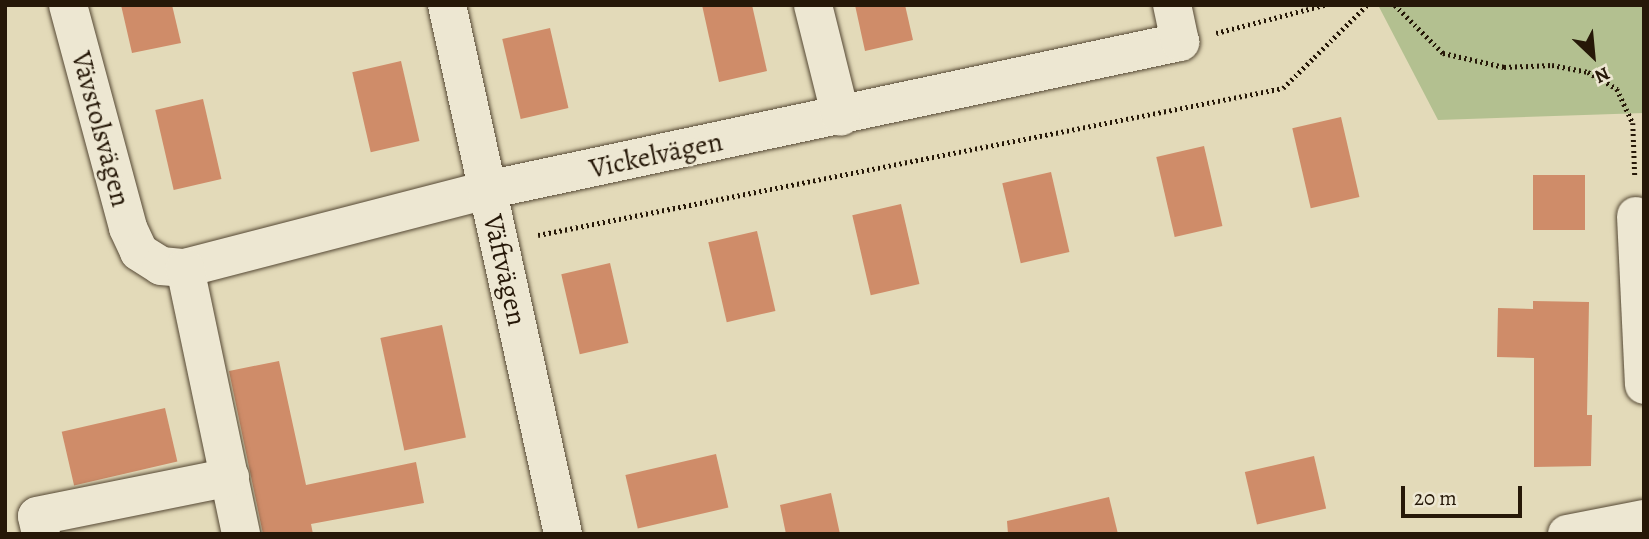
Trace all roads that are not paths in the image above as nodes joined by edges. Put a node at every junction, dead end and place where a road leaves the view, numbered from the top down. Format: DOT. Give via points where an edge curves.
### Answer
graph roads {
  1 [pos="68,5"];
  2 [pos="447,5"];
  3 [pos="813,5"];
  4 [pos="1172,5"];
  5 [pos="841,117"];
  6 [pos="487,190"];
  7 [pos="1636,216"];
  8 [pos="139,252"];
  9 [pos="186,268"];
  10 [pos="1644,385"];
  11 [pos="230,477"];
  12 [pos="1644,519"];
  13 [pos="41,534"];
  14 [pos="241,534"];
  15 [pos="564,534"];
  16 [pos="1567,534"];
  1 -- 8 [label="street, Vävstolsvägen" via="128,228"];
  2 -- 6 [label="street, Väftvägen"];
  3 -- 5 [label="street"];
  4 -- 5 [label="street, Vickelvägen" via="1180,42"];
  5 -- 6 [label="street, Vickelvägen"];
  6 -- 9 [label="street, Vickelvägen"];
  6 -- 15 [label="street, Väftvägen"];
  7 -- 10 [label="street"];
  8 -- 9 [label="street, Vickelvägen" via="160,266"];
  9 -- 11 [label="street"];
  11 -- 13 [label="street" via="37,516"];
  11 -- 14 [label="street"];
  12 -- 16 [label="street"];
}
